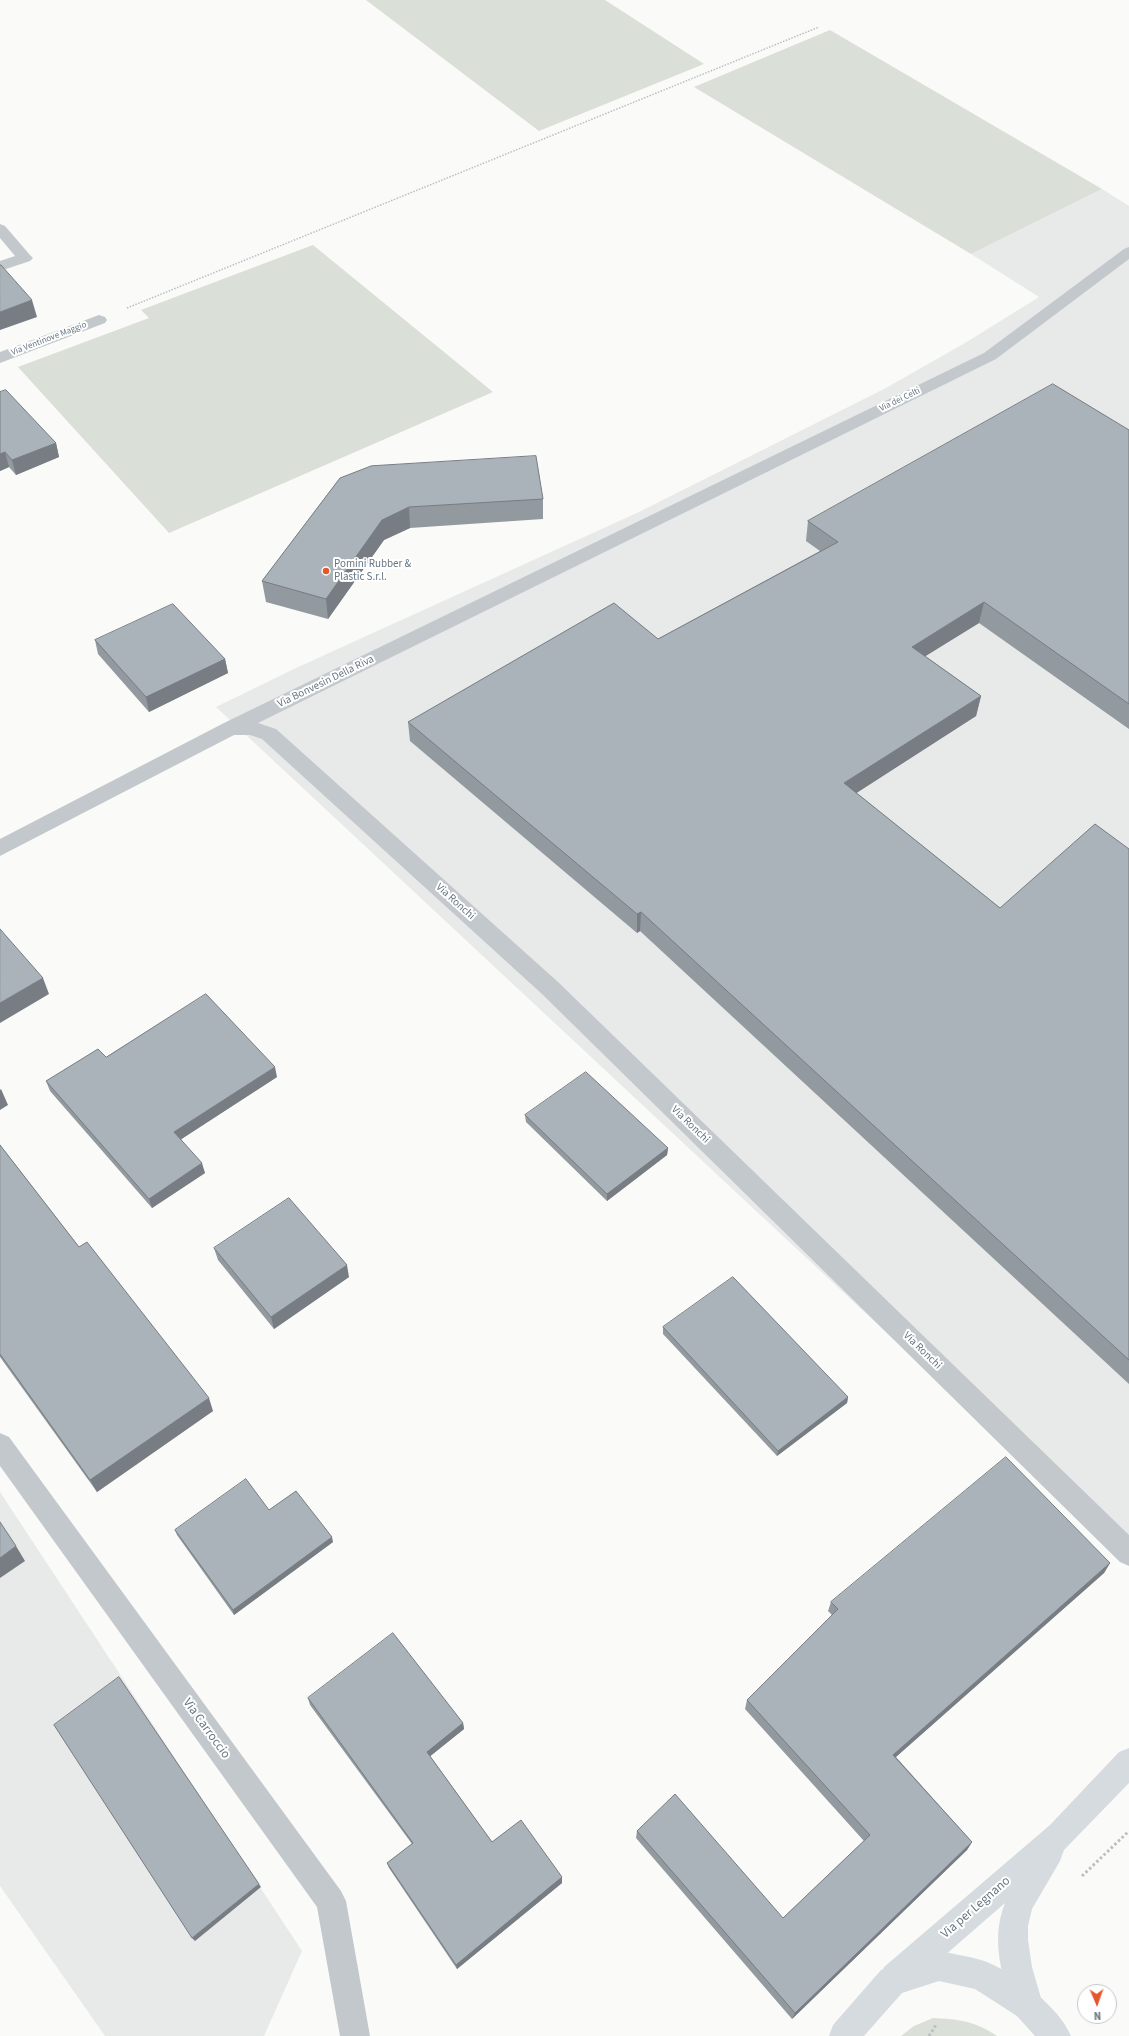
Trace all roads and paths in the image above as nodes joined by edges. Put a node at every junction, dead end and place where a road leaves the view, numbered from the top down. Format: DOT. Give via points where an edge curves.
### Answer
graph roads {
  1 [pos="819,27"];
  2 [pos="0,229"];
  3 [pos="1129,252"];
  4 [pos="0,266"];
  5 [pos="99,320"];
  6 [pos="0,358"];
  7 [pos="654,521"];
  8 [pos="231,728"];
  9 [pos="0,848"];
  10 [pos="0,1445"];
  11 [pos="1129,1553"];
  12 [pos="1129,1762"];
  13 [pos="1129,1830"];
  14 [pos="1060,1835"];
  15 [pos="1078,1881"];
  16 [pos="892,1980"];
  17 [pos="1028,2005"];
  18 [pos="936,2025"];
  19 [pos="355,2036"];
  20 [pos="844,2036"];
  21 [pos="929,2036"];
  22 [pos="1056,2036"];
  1 -- 5 [label="path"];
  2 -- 4 [label="street" via="25,258"];
  3 -- 7 [label="street, Via dei Celti" via="990,356"];
  5 -- 6 [label="street, Via Ventinove Maggio"];
  7 -- 8 [label="street, Via Bonvesin Della Riva"];
  8 -- 9 [label="street, Via Bonvesin Della Riva"];
  8 -- 11 [label="street, Via Ronchi" via="251,728 269,734 550,988"];
  10 -- 19 [label="street, Via Carroccio" via="331,1901"];
  12 -- 14 [label="street, Via per Legnano"];
  13 -- 15 [label="path"];
  14 -- 16 [label="street, Via per Legnano"];
  14 -- 17 [label="street, Via per Legnano" via="1020,1902 1013,1926 1016,1971"];
  16 -- 17 [label="street" via="939,1966 981,1975"];
  16 -- 20 [label="street, Via per Legnano"];
  17 -- 22 [label="street"];
  18 -- 21 [label="path"];
}
